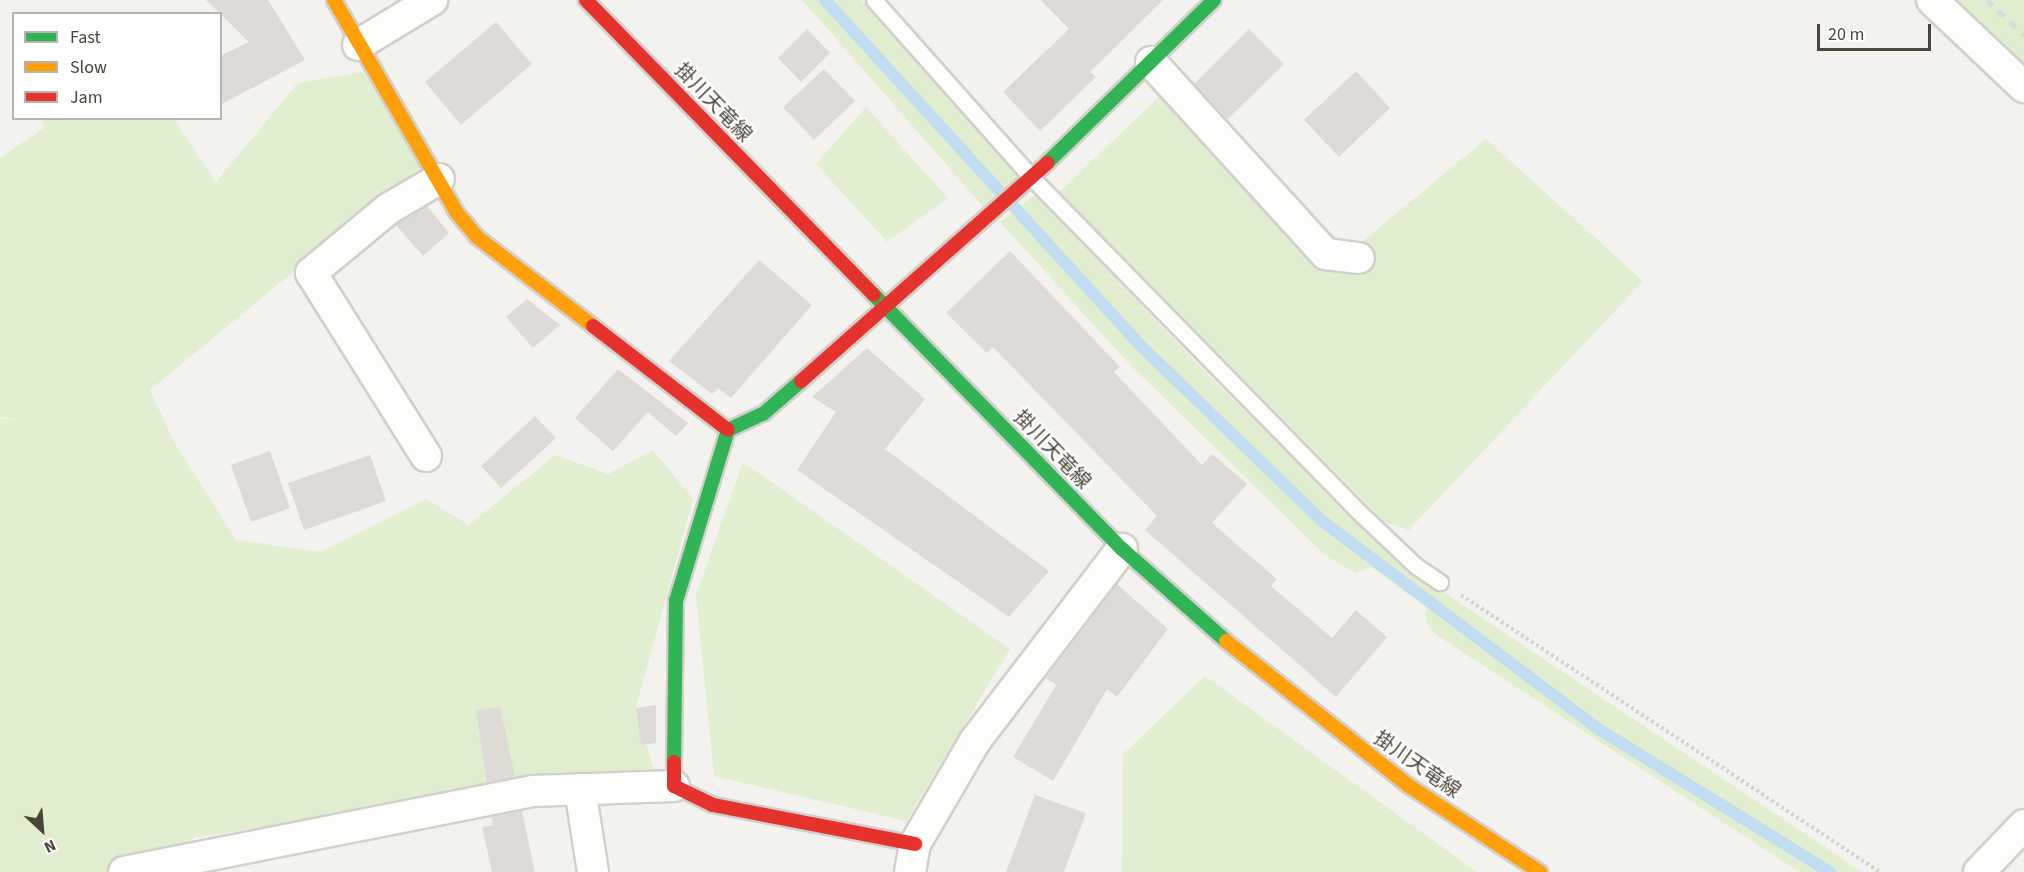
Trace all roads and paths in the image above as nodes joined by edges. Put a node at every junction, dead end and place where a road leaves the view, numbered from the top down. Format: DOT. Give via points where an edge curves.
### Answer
graph roads {
  1 [pos="334,0"];
  2 [pos="432,0"];
  3 [pos="586,0"];
  4 [pos="874,0"];
  5 [pos="1214,0"];
  6 [pos="1932,0"];
  7 [pos="358,45"];
  8 [pos="1151,62"];
  9 [pos="2024,87"];
  10 [pos="439,178"];
  11 [pos="1028,182"];
  12 [pos="1359,258"];
  13 [pos="883,305"];
  14 [pos="728,430"];
  15 [pos="426,456"];
  16 [pos="1122,549"];
  17 [pos="1440,582"];
  18 [pos="674,786"];
  19 [pos="580,789"];
  20 [pos="2024,825"];
  21 [pos="913,858"];
  22 [pos="124,872"];
  23 [pos="593,872"];
  24 [pos="1540,872"];
  25 [pos="1880,872"];
  26 [pos="1979,872"];
  1 -- 7 [label="street"];
  2 -- 7 [label="street"];
  3 -- 13 [label="street, 掛川天竜線"];
  4 -- 11 [label="lane"];
  5 -- 8 [label="street"];
  6 -- 9 [label="street"];
  7 -- 10 [label="street"];
  8 -- 11 [label="street"];
  8 -- 12 [label="street" via="1326,254"];
  10 -- 14 [label="street" via="457,213 477,237"];
  10 -- 15 [label="street" via="388,208 311,273"];
  11 -- 13 [label="street"];
  11 -- 17 [label="lane" via="1358,511 1416,566"];
  13 -- 14 [label="street" via="763,414"];
  13 -- 16 [label="street, 掛川天竜線"];
  14 -- 18 [label="street" via="676,602"];
  16 -- 21 [label="street" via="975,741"];
  16 -- 24 [label="street, 掛川天竜線" via="1267,678 1409,786"];
  17 -- 25 [label="path"];
  18 -- 19 [label="street"];
  18 -- 21 [label="street" via="713,805"];
  19 -- 22 [label="street" via="533,791"];
  19 -- 23 [label="street"];
  20 -- 26 [label="street"];
}
